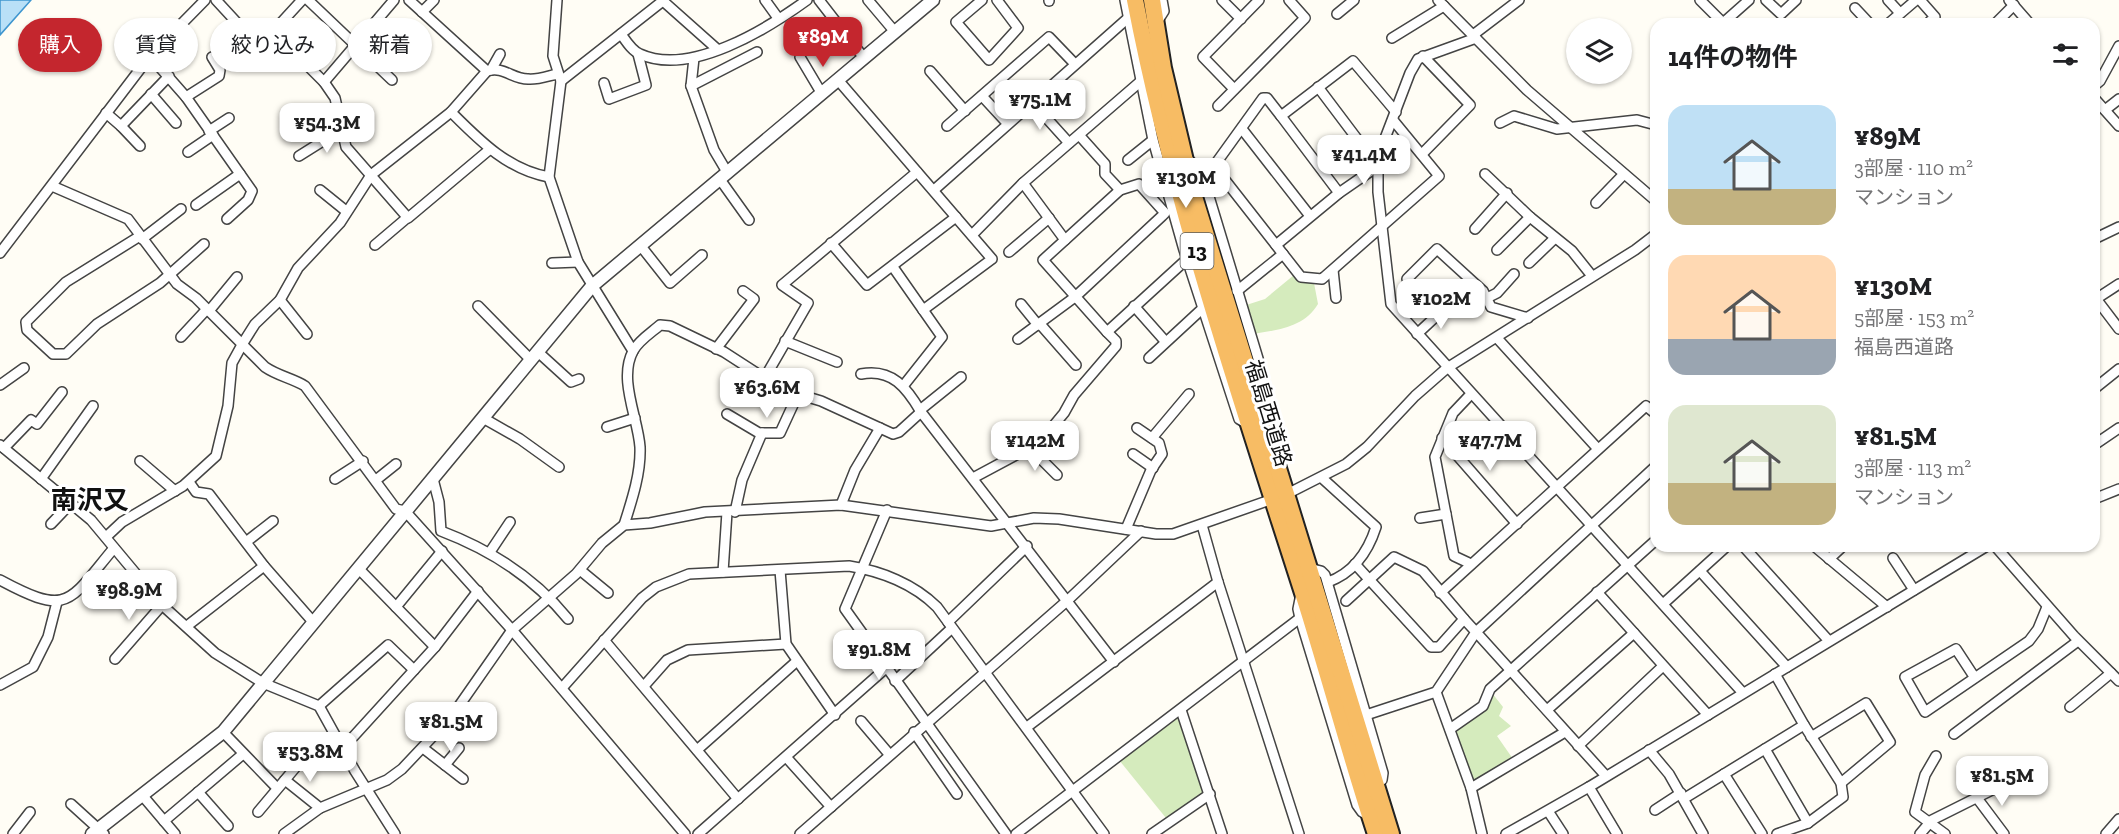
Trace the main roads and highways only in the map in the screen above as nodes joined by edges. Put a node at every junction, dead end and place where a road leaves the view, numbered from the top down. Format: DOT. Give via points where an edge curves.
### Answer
graph roads {
  1 [pos="1134,0"];
  2 [pos="1152,0"];
  3 [pos="1279,496"];
  4 [pos="1376,834"];
  5 [pos="1391,834"];
  1 -- 3 [label="highway, 福島西道路 / 13" via="1163,134 1249,424"];
  2 -- 3 [label="highway, 福島西道路 / 13" via="1184,157 1257,399"];
  3 -- 4 [label="highway, 福島西道路 / 13" via="1302,590"];
  3 -- 5 [label="highway, 福島西道路 / 13" via="1309,568"];
}
